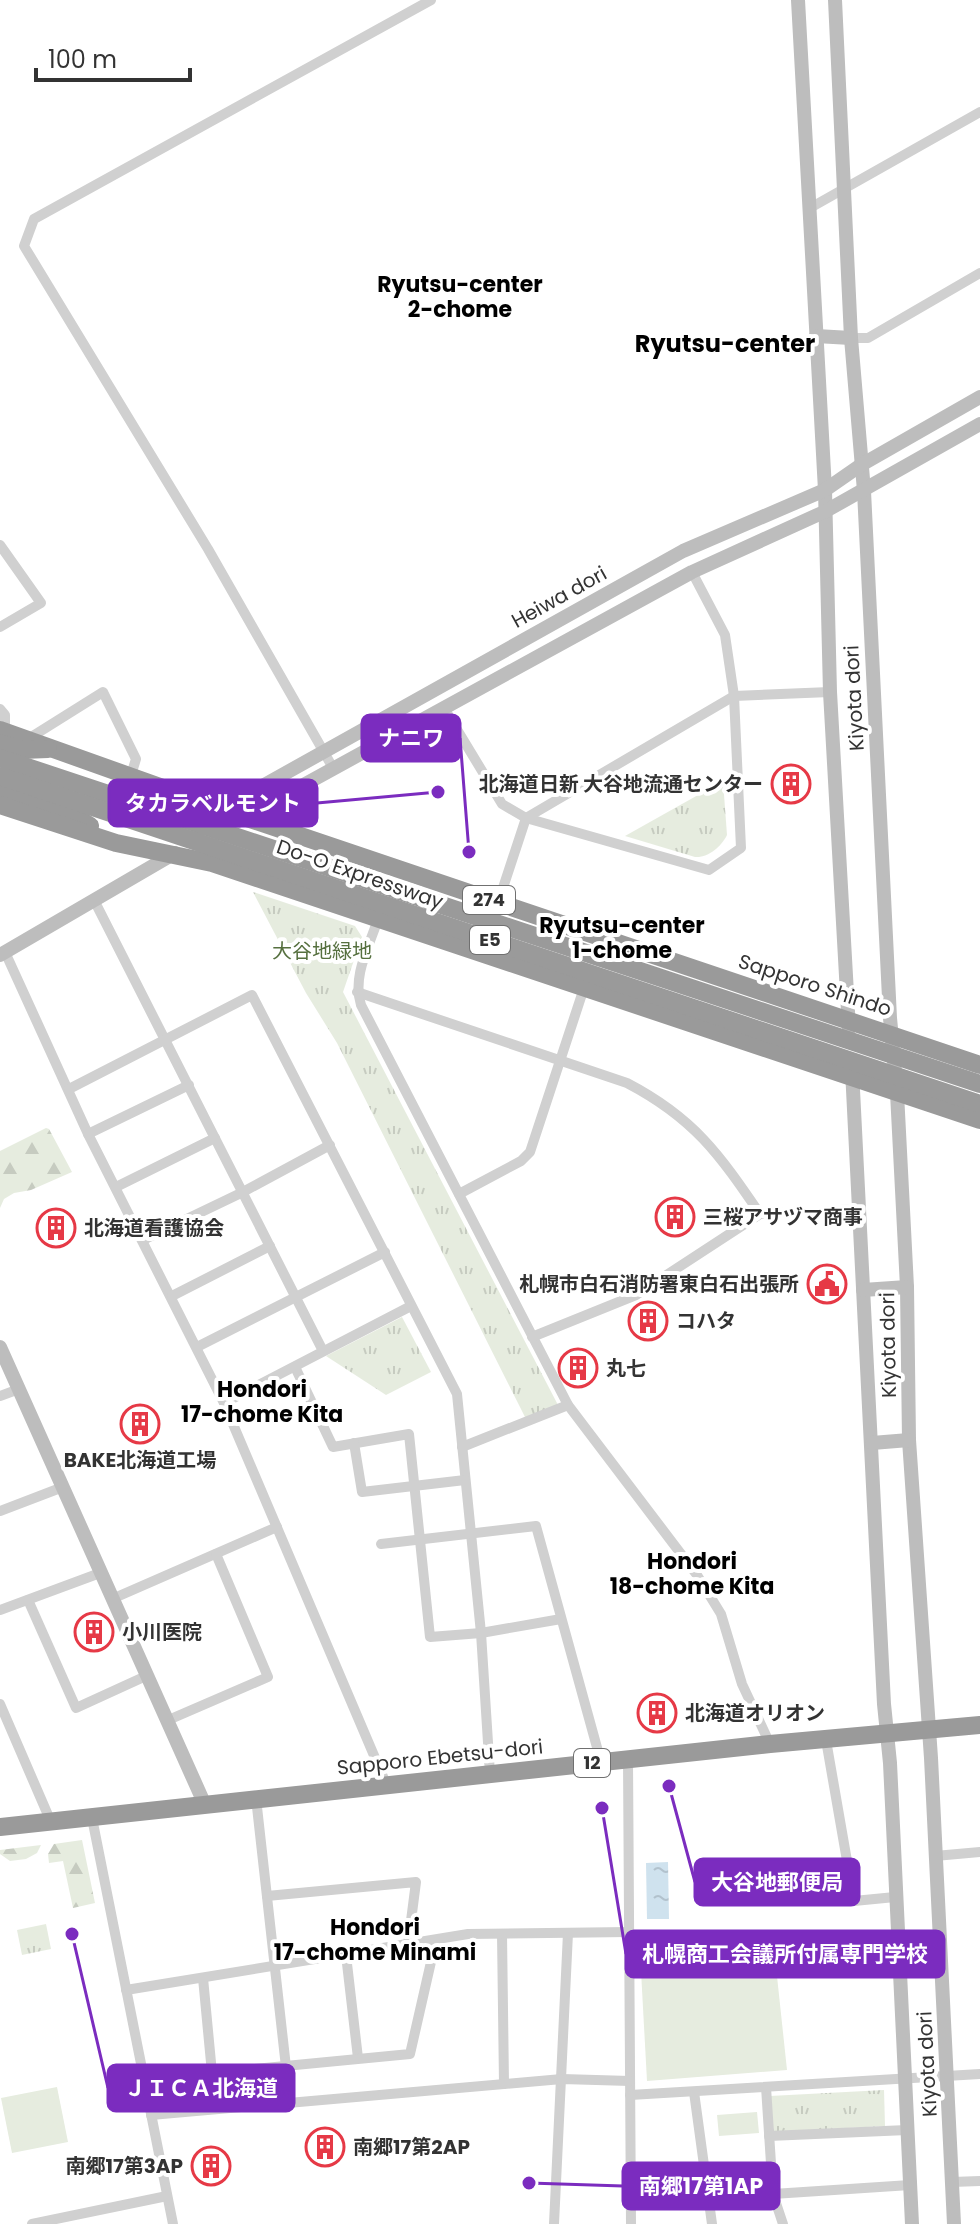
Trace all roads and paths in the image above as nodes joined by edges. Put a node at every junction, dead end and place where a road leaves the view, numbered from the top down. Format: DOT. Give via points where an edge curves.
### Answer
graph roads {
  1 [pos="431,0"];
  2 [pos="798,0"];
  3 [pos="835,0"];
  4 [pos="980,112"];
  5 [pos="844,190"];
  6 [pos="810,208"];
  7 [pos="980,273"];
  8 [pos="816,336"];
  9 [pos="851,338"];
  10 [pos="980,397"];
  11 [pos="980,424"];
  12 [pos="861,465"];
  13 [pos="825,490"];
  14 [pos="864,491"];
  15 [pos="824,512"];
  16 [pos="0,545"];
  17 [pos="692,572"];
  18 [pos="0,627"];
  19 [pos="830,692"];
  20 [pos="734,696"];
  21 [pos="444,708"];
  22 [pos="0,709"];
  23 [pos="2,735"];
  24 [pos="28,739"];
  25 [pos="57,749"];
  26 [pos="324,753"];
  27 [pos="0,758"];
  28 [pos="333,768"];
  29 [pos="131,775"];
  30 [pos="0,776"];
  31 [pos="0,791"];
  32 [pos="0,805"];
  33 [pos="223,810"];
  34 [pos="247,818"];
  35 [pos="526,818"];
  36 [pos="116,843"];
  37 [pos="171,855"];
  38 [pos="95,902"];
  39 [pos="498,903"];
  40 [pos="378,919"];
  41 [pos="2,953"];
  42 [pos="584,988"];
  43 [pos="357,992"];
  44 [pos="848,1020"];
  45 [pos="891,1033"];
  46 [pos="166,1040"];
  47 [pos="560,1061"];
  48 [pos="980,1065"];
  49 [pos="853,1077"];
  50 [pos="980,1084"];
  51 [pos="189,1085"];
  52 [pos="69,1089"];
  53 [pos="897,1093"];
  54 [pos="980,1104"];
  55 [pos="980,1120"];
  56 [pos="88,1134"];
  57 [pos="215,1138"];
  58 [pos="330,1145"];
  59 [pos="116,1187"];
  60 [pos="241,1193"];
  61 [pos="459,1194"];
  62 [pos="860,1209"];
  63 [pos="760,1214"];
  64 [pos="143,1240"];
  65 [pos="270,1246"];
  66 [pos="385,1252"];
  67 [pos="907,1287"];
  68 [pos="863,1290"];
  69 [pos="172,1296"];
  70 [pos="296,1299"];
  71 [pos="411,1306"];
  72 [pos="532,1337"];
  73 [pos="0,1347"];
  74 [pos="197,1347"];
  75 [pos="323,1351"];
  76 [pos="295,1367"];
  77 [pos="19,1389"];
  78 [pos="0,1396"];
  79 [pos="224,1403"];
  80 [pos="568,1405"];
  81 [pos="909,1440"];
  82 [pos="354,1443"];
  83 [pos="872,1443"];
  84 [pos="462,1447"];
  85 [pos="465,1480"];
  86 [pos="416,1485"];
  87 [pos="63,1487"];
  88 [pos="0,1511"];
  89 [pos="277,1527"];
  90 [pos="470,1532"];
  91 [pos="421,1539"];
  92 [pos="381,1544"];
  93 [pos="216,1554"];
  94 [pos="100,1573"];
  95 [pos="112,1599"];
  96 [pos="28,1600"];
  97 [pos="0,1610"];
  98 [pos="561,1619"];
  99 [pos="481,1633"];
  100 [pos="146,1676"];
  101 [pos="0,1704"];
  102 [pos="166,1721"];
  103 [pos="980,1725"];
  104 [pos="929,1730"];
  105 [pos="888,1733"];
  106 [pos="826,1740"];
  107 [pos="770,1744"];
  108 [pos="628,1760"];
  109 [pos="601,1762"];
  110 [pos="490,1774"];
  111 [pos="387,1786"];
  112 [pos="256,1798"];
  113 [pos="205,1805"];
  114 [pos="92,1818"];
  115 [pos="51,1822"];
  116 [pos="0,1827"];
  117 [pos="980,1852"];
  118 [pos="935,1856"];
  119 [pos="267,1896"];
  120 [pos="895,1897"];
  121 [pos="629,1932"];
  122 [pos="568,1933"];
  123 [pos="502,1934"];
  124 [pos="436,1940"];
  125 [pos="408,1944"];
  126 [pos="346,1955"];
  127 [pos="276,1966"];
  128 [pos="203,1978"];
  129 [pos="126,1990"];
  130 [pos="358,2058"];
  131 [pos="287,2065"];
  132 [pos="980,2074"];
  133 [pos="948,2076"];
  134 [pos="904,2078"];
  135 [pos="562,2079"];
  136 [pos="630,2081"];
  137 [pos="504,2084"];
  138 [pos="766,2087"];
  139 [pos="694,2092"];
  140 [pos="630,2095"];
  141 [pos="290,2103"];
  142 [pos="151,2115"];
  143 [pos="907,2130"];
  144 [pos="769,2136"];
  145 [pos="980,2181"];
  146 [pos="952,2182"];
  147 [pos="910,2185"];
  148 [pos="773,2194"];
  149 [pos="167,2196"];
  150 [pos="32,2224"];
  151 [pos="173,2224"];
  152 [pos="554,2224"];
  153 [pos="631,2224"];
  154 [pos="712,2224"];
  155 [pos="783,2224"];
  156 [pos="912,2224"];
  157 [pos="954,2224"];
  1 -- 26 [label="street" via="34,219 24,246 208,549"];
  2 -- 6 [label="street, Kiyota dori"];
  3 -- 5 [label="street, Kiyota dori"];
  4 -- 5 [label="street"];
  5 -- 6 [label="street"];
  5 -- 9 [label="street, Kiyota dori"];
  6 -- 8 [label="street, Kiyota dori"];
  7 -- 9 [label="street" via="868,338"];
  8 -- 9 [label="street"];
  8 -- 13 [label="street, Kiyota dori"];
  9 -- 12 [label="street, Kiyota dori"];
  10 -- 12 [label="street, Heiwa dori"];
  11 -- 14 [label="street, Heiwa dori"];
  12 -- 13 [label="street, Heiwa dori"];
  12 -- 14 [label="street, Kiyota dori"];
  13 -- 15 [label="street, Kiyota dori"];
  13 -- 26 [label="street, Heiwa dori" via="683,551"];
  14 -- 15 [label="street, Heiwa dori"];
  14 -- 45 [label="street, Kiyota dori"];
  15 -- 17 [label="street, Heiwa dori"];
  15 -- 19 [label="street, Kiyota dori"];
  16 -- 18 [label="street" via="41,603"];
  17 -- 20 [label="street" via="725,635"];
  17 -- 21 [label="street, Heiwa dori"];
  19 -- 20 [label="street"];
  19 -- 44 [label="street, Kiyota dori"];
  20 -- 35 [label="street"];
  20 -- 35 [label="street" via="741,848 709,870"];
  21 -- 28 [label="street, Heiwa dori"];
  21 -- 35 [label="street" via="502,804"];
  22 -- 23 [label="street" via="5,715"];
  23 -- 24 [label="highway, Sapporo Shindo / 274"];
  23 -- 25 [label="highway" via="22,750"];
  24 -- 25 [label="highway, Sapporo Shindo / 274"];
  24 -- 29 [label="street" via="103,692 136,759"];
  25 -- 29 [label="highway, Sapporo Shindo / 274"];
  26 -- 28 [label="street"];
  26 -- 33 [label="street, Heiwa dori"];
  27 -- 50 [label="highway, Do-O Expressway / E5, bridge"];
  28 -- 34 [label="street, Heiwa dori"];
  29 -- 33 [label="highway, Sapporo Shindo / 274"];
  30 -- 54 [label="highway, Do-O Expressway / E5, bridge"];
  31 -- 36 [label="highway" via="74,816"];
  32 -- 36 [label="highway"];
  33 -- 34 [label="highway, Sapporo Shindo / 274"];
  33 -- 37 [label="street, Heiwa dori"];
  34 -- 37 [label="street, Heiwa dori"];
  34 -- 39 [label="highway, Sapporo Shindo / 274"];
  35 -- 39 [label="street"];
  36 -- 37 [label="highway"];
  37 -- 38 [label="street, Heiwa dori"];
  37 -- 40 [label="highway" via="212,863"];
  38 -- 41 [label="street, Heiwa dori"];
  38 -- 46 [label="street"];
  39 -- 44 [label="highway, Sapporo Shindo / 274"];
  40 -- 42 [label="highway"];
  40 -- 43 [label="street"];
  41 -- 52 [label="street"];
  42 -- 47 [label="street"];
  42 -- 49 [label="highway"];
  43 -- 47 [label="street"];
  43 -- 61 [label="street"];
  44 -- 45 [label="highway, Sapporo Shindo / 274"];
  44 -- 49 [label="street, Kiyota dori"];
  45 -- 48 [label="highway, Sapporo Shindo / 274"];
  45 -- 53 [label="street, Kiyota dori"];
  46 -- 51 [label="street"];
  46 -- 52 [label="street"];
  46 -- 58 [label="street" via="252,995"];
  47 -- 61 [label="street" via="530,1152"];
  47 -- 63 [label="street" via="627,1083 680,1116 718,1153"];
  49 -- 53 [label="highway"];
  49 -- 62 [label="street, Kiyota dori"];
  51 -- 56 [label="street"];
  51 -- 57 [label="street"];
  52 -- 56 [label="street"];
  53 -- 55 [label="highway"];
  53 -- 67 [label="street, Kiyota dori"];
  56 -- 59 [label="street"];
  57 -- 59 [label="street"];
  57 -- 60 [label="street"];
  58 -- 60 [label="street"];
  58 -- 66 [label="street"];
  59 -- 64 [label="street"];
  60 -- 64 [label="street"];
  60 -- 65 [label="street"];
  61 -- 72 [label="street"];
  62 -- 63 [label="street"];
  62 -- 68 [label="street, Kiyota dori"];
  63 -- 72 [label="street" via="636,1295"];
  64 -- 69 [label="street"];
  65 -- 69 [label="street"];
  65 -- 70 [label="street"];
  66 -- 70 [label="street"];
  66 -- 71 [label="street"];
  67 -- 68 [label="street"];
  67 -- 81 [label="street, Kiyota dori"];
  68 -- 83 [label="street, Kiyota dori"];
  69 -- 74 [label="street"];
  70 -- 74 [label="street"];
  70 -- 75 [label="street"];
  71 -- 75 [label="street"];
  71 -- 84 [label="street" via="457,1394"];
  72 -- 80 [label="street"];
  73 -- 77 [label="street"];
  74 -- 79 [label="street"];
  75 -- 76 [label="street"];
  76 -- 79 [label="street"];
  76 -- 82 [label="street" via="333,1447"];
  77 -- 78 [label="street"];
  77 -- 87 [label="street"];
  79 -- 89 [label="street"];
  80 -- 84 [label="street"];
  80 -- 107 [label="street" via="721,1614 742,1684"];
  81 -- 83 [label="street"];
  81 -- 104 [label="street, Kiyota dori"];
  82 -- 86 [label="street" via="362,1492"];
  82 -- 86 [label="street" via="409,1434"];
  83 -- 105 [label="street, Kiyota dori"];
  84 -- 85 [label="street"];
  85 -- 86 [label="street"];
  85 -- 90 [label="street"];
  86 -- 91 [label="street"];
  87 -- 88 [label="street"];
  87 -- 94 [label="street"];
  89 -- 93 [label="street"];
  89 -- 111 [label="street"];
  90 -- 91 [label="street"];
  90 -- 98 [label="street" via="536,1526"];
  90 -- 99 [label="street"];
  91 -- 92 [label="street"];
  91 -- 99 [label="street" via="430,1637"];
  93 -- 95 [label="street"];
  93 -- 102 [label="street" via="268,1677"];
  94 -- 95 [label="street"];
  94 -- 96 [label="street"];
  95 -- 100 [label="street"];
  96 -- 97 [label="street"];
  96 -- 100 [label="street" via="76,1708"];
  98 -- 99 [label="street"];
  98 -- 109 [label="street"];
  99 -- 110 [label="street"];
  100 -- 102 [label="street"];
  101 -- 115 [label="street"];
  102 -- 113 [label="street"];
  103 -- 104 [label="highway, Sapporo Ebetsu-dori / 12"];
  104 -- 105 [label="highway, Sapporo Ebetsu-dori / 12"];
  104 -- 118 [label="street, Kiyota dori"];
  105 -- 106 [label="highway, Sapporo Ebetsu-dori / 12"];
  105 -- 120 [label="street, Kiyota dori"];
  106 -- 107 [label="highway, Sapporo Ebetsu-dori / 12"];
  106 -- 120 [label="street" via="854,1901"];
  107 -- 108 [label="highway, Sapporo Ebetsu-dori / 12"];
  108 -- 109 [label="highway, Sapporo Ebetsu-dori / 12"];
  108 -- 121 [label="street"];
  109 -- 110 [label="highway, Sapporo Ebetsu-dori / 12"];
  110 -- 111 [label="highway, Sapporo Ebetsu-dori / 12"];
  111 -- 112 [label="highway, Sapporo Ebetsu-dori / 12"];
  112 -- 113 [label="highway, Sapporo Ebetsu-dori / 12"];
  112 -- 119 [label="street"];
  113 -- 114 [label="highway, Sapporo Ebetsu-dori / 12"];
  114 -- 115 [label="highway, Sapporo Ebetsu-dori / 12"];
  114 -- 129 [label="street"];
  115 -- 116 [label="highway, Sapporo Ebetsu-dori / 12"];
  117 -- 118 [label="street"];
  118 -- 133 [label="street, Kiyota dori"];
  119 -- 125 [label="street" via="416,1882"];
  119 -- 127 [label="street"];
  120 -- 134 [label="street, Kiyota dori"];
  121 -- 122 [label="street"];
  121 -- 136 [label="street"];
  122 -- 123 [label="street"];
  122 -- 135 [label="street"];
  123 -- 124 [label="street"];
  123 -- 137 [label="street"];
  124 -- 125 [label="street"];
  124 -- 130 [label="street" via="410,2054"];
  125 -- 126 [label="street"];
  126 -- 127 [label="street"];
  126 -- 130 [label="street"];
  127 -- 128 [label="street"];
  127 -- 131 [label="street"];
  128 -- 129 [label="street"];
  128 -- 131 [label="street" via="212,2073"];
  129 -- 142 [label="street"];
  130 -- 131 [label="street"];
  131 -- 141 [label="street"];
  132 -- 133 [label="street"];
  133 -- 134 [label="street"];
  133 -- 146 [label="street, Kiyota dori"];
  134 -- 138 [label="street"];
  134 -- 143 [label="street, Kiyota dori"];
  135 -- 136 [label="street"];
  135 -- 137 [label="street"];
  135 -- 152 [label="street"];
  136 -- 140 [label="street"];
  137 -- 141 [label="street"];
  138 -- 139 [label="street"];
  138 -- 144 [label="street"];
  139 -- 140 [label="street"];
  139 -- 154 [label="street"];
  140 -- 153 [label="street"];
  141 -- 142 [label="street"];
  142 -- 149 [label="street"];
  143 -- 144 [label="street"];
  143 -- 147 [label="street, Kiyota dori"];
  144 -- 148 [label="street"];
  145 -- 146 [label="street"];
  146 -- 157 [label="street, Kiyota dori"];
  147 -- 148 [label="street"];
  147 -- 156 [label="street, Kiyota dori"];
  148 -- 155 [label="street"];
  149 -- 150 [label="street"];
  149 -- 151 [label="street"];
}
